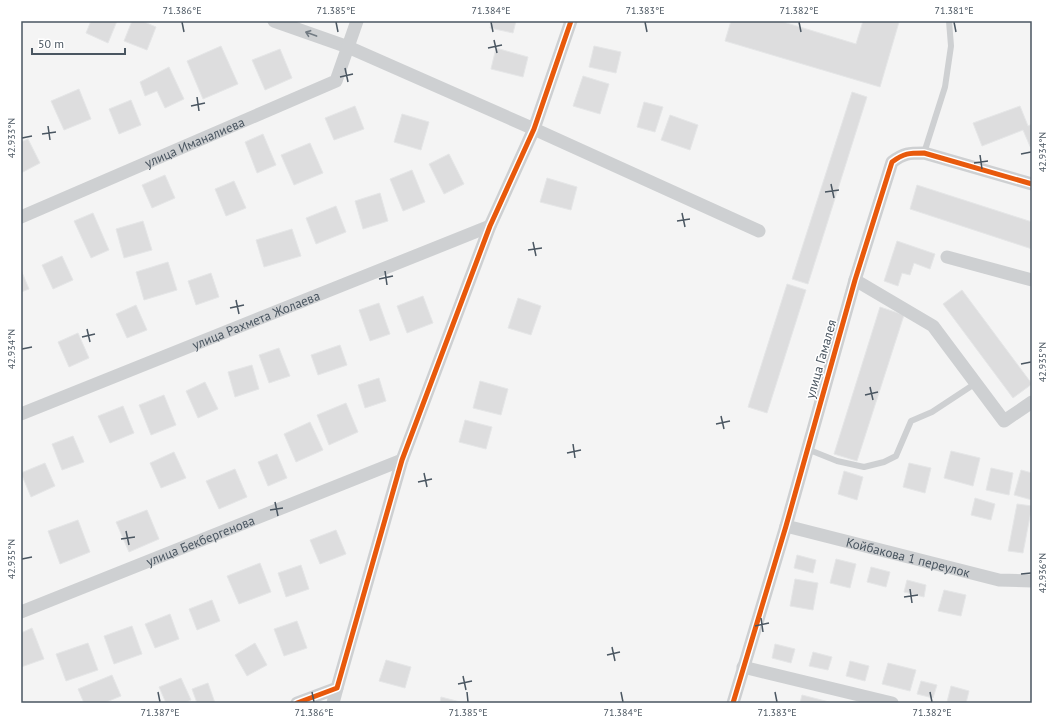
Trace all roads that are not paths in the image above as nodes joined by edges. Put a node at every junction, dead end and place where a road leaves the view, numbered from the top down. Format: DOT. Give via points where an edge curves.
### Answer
graph roads {
  1 [pos="274,21"];
  2 [pos="357,21"];
  3 [pos="571,21"];
  4 [pos="949,21"];
  5 [pos="348,47"];
  6 [pos="534,129"];
  7 [pos="924,153"];
  8 [pos="1032,184"];
  9 [pos="21,217"];
  10 [pos="490,226"];
  11 [pos="759,231"];
  12 [pos="947,257"];
  13 [pos="855,280"];
  14 [pos="1032,280"];
  15 [pos="976,383"];
  16 [pos="1032,402"];
  17 [pos="21,414"];
  18 [pos="807,449"];
  19 [pos="402,460"];
  20 [pos="786,526"];
  21 [pos="1032,581"];
  22 [pos="21,612"];
  23 [pos="743,667"];
  24 [pos="337,688"];
  25 [pos="297,703"];
  26 [pos="333,703"];
  27 [pos="733,703"];
  28 [pos="892,703"];
  5 -- 1 [label="street, one-way"];
  2 -- 5 [label="street, улица Иманалиева"];
  3 -- 6 [label="street"];
  4 -- 7 [label="lane" via="951,46 945,87"];
  5 -- 6 [label="street"];
  5 -- 9 [label="street, улица Иманалиева" via="336,81"];
  6 -- 10 [label="street"];
  6 -- 11 [label="street"];
  7 -- 8 [label="street, улица Гамалея"];
  7 -- 13 [label="street, улица Гамалея" via="908,153 892,162"];
  10 -- 17 [label="street, улица Рахмета Жолаева"];
  10 -- 19 [label="street"];
  12 -- 14 [label="street"];
  13 -- 15 [label="street" via="933,326"];
  13 -- 18 [label="street, улица Гамалея"];
  15 -- 16 [label="street" via="1004,421"];
  15 -- 18 [label="lane" via="932,412 912,421 896,456 884,462 864,466 837,461"];
  18 -- 20 [label="street, улица Гамалея"];
  19 -- 22 [label="street, улица Бекбергенова"];
  19 -- 24 [label="street"];
  20 -- 21 [label="street, Койбакова 1 переулок" via="999,580"];
  20 -- 23 [label="street, улица Гамалея"];
  23 -- 27 [label="street, улица Гамалея"];
  23 -- 28 [label="street"];
  24 -- 25 [label="street"];
  24 -- 26 [label="street"];
}
